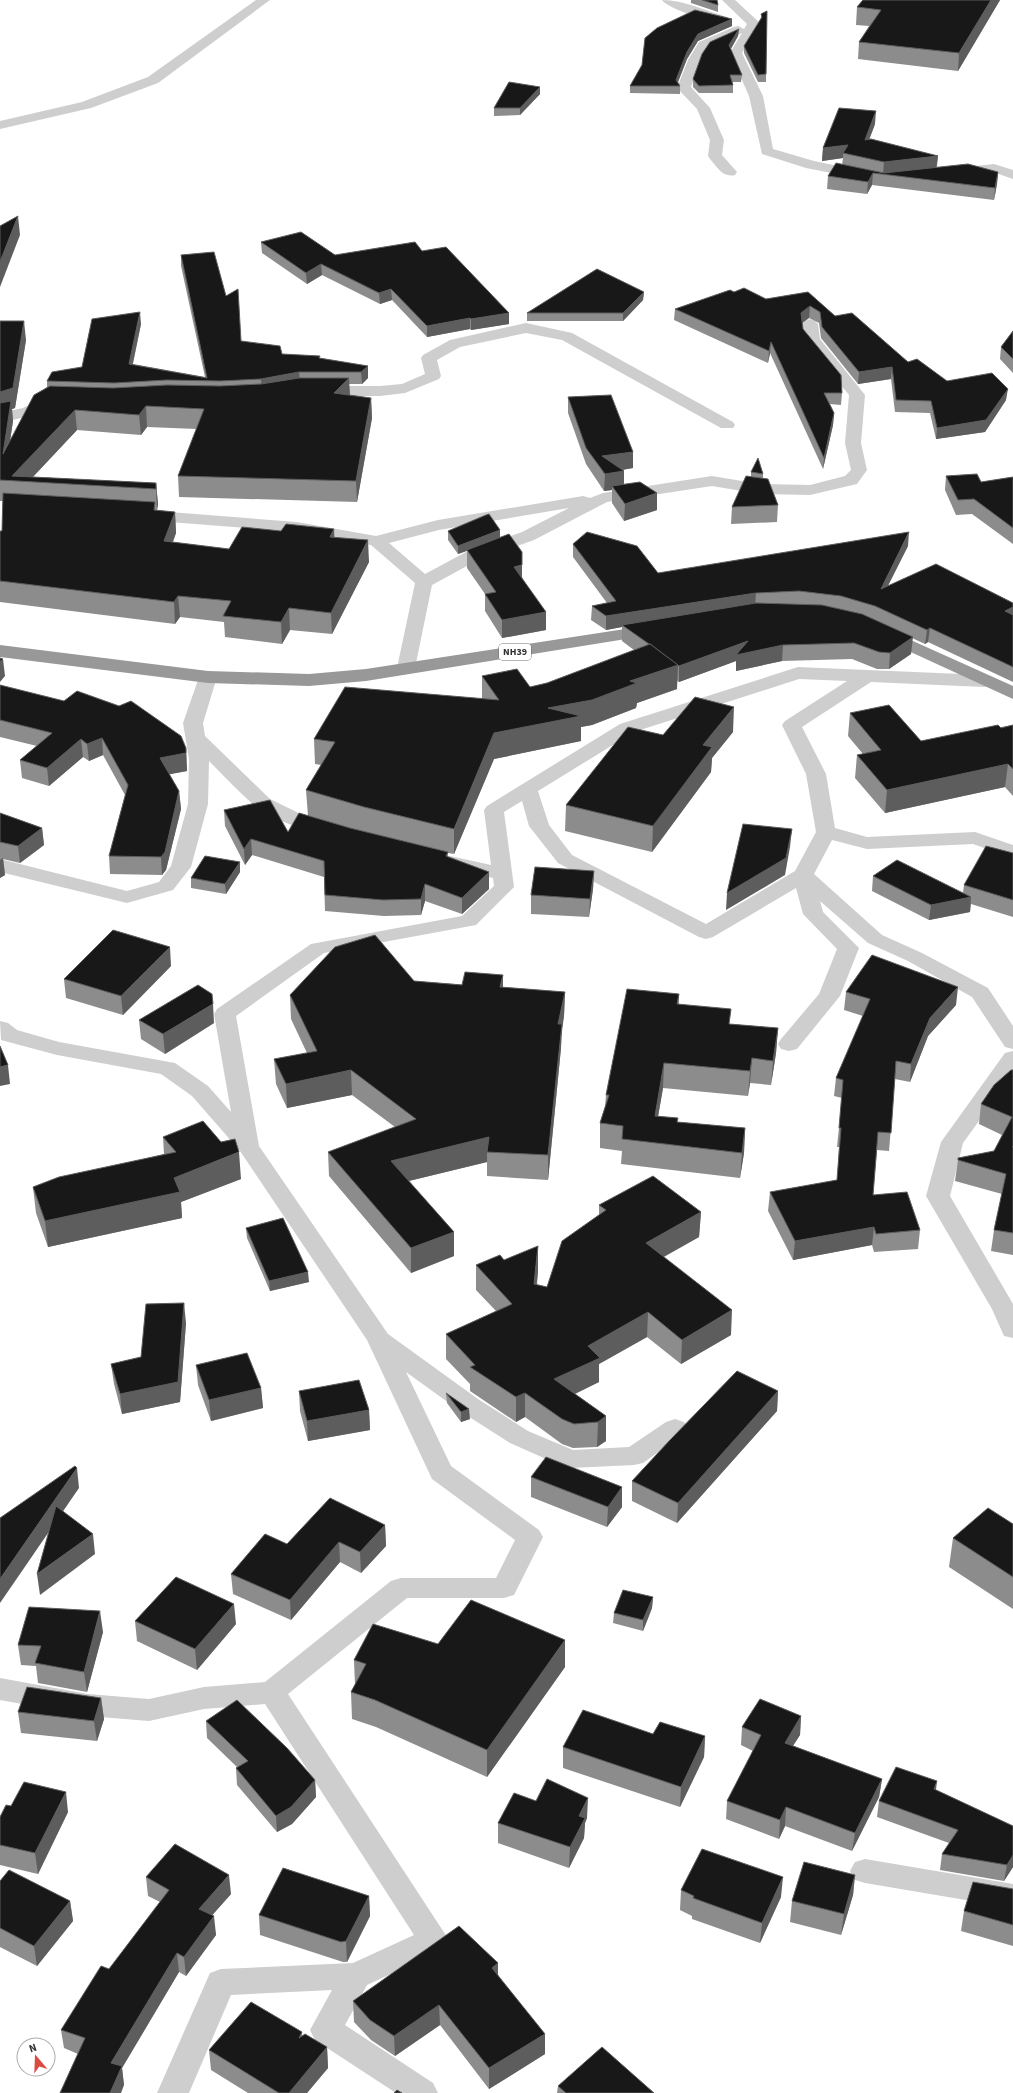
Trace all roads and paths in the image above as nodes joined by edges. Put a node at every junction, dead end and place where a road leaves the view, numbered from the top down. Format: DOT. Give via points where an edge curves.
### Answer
graph roads {
  1 [pos="264,0"];
  2 [pos="668,0"];
  3 [pos="728,0"];
  4 [pos="754,23"];
  5 [pos="0,124"];
  6 [pos="730,172"];
  7 [pos="947,173"];
  8 [pos="1013,175"];
  9 [pos="876,178"];
  10 [pos="810,324"];
  11 [pos="307,391"];
  12 [pos="63,400"];
  13 [pos="0,418"];
  14 [pos="727,425"];
  15 [pos="603,498"];
  16 [pos="124,514"];
  17 [pos="376,540"];
  18 [pos="424,582"];
  19 [pos="867,625"];
  20 [pos="667,627"];
  21 [pos="0,651"];
  22 [pos="406,668"];
  23 [pos="867,676"];
  24 [pos="208,678"];
  25 [pos="984,681"];
  26 [pos="1013,694"];
  27 [pos="196,738"];
  28 [pos="528,789"];
  29 [pos="826,832"];
  30 [pos="345,835"];
  31 [pos="1013,852"];
  32 [pos="434,858"];
  33 [pos="0,865"];
  34 [pos="502,874"];
  35 [pos="804,875"];
  36 [pos="0,1028"];
  37 [pos="1013,1042"];
  38 [pos="789,1044"];
  39 [pos="1013,1058"];
  40 [pos="248,1146"];
  41 [pos="1013,1330"];
  42 [pos="378,1338"];
  43 [pos="675,1428"];
  44 [pos="0,1689"];
  45 [pos="272,1692"];
  46 [pos="865,1871"];
  47 [pos="1013,1896"];
  48 [pos="356,1976"];
  49 [pos="173,2093"];
  50 [pos="422,2093"];
  1 -- 5 [label="street" via="153,80 86,105"];
  2 -- 4 [label="street" via="683,8 718,19"];
  3 -- 4 [label="street"];
  4 -- 6 [label="street" via="704,45 694,60 684,88 703,108 717,140 715,156"];
  4 -- 9 [label="street" via="736,53 756,96 767,151 811,165"];
  7 -- 8 [label="street" via="994,168"];
  10 -- 15 [label="street" via="812,340 857,395 853,444 859,470 851,480 810,490 760,488 712,481"];
  11 -- 14 [label="street" via="380,391 404,388 433,376 428,358 455,343 526,328 567,336"];
  12 -- 13 [label="street" via="48,400 28,412"];
  15 -- 17 [label="street" via="484,516"];
  15 -- 18 [label="street" via="528,536 472,556"];
  16 -- 17 [label="street" via="297,526"];
  17 -- 18 [label="street"];
  18 -- 22 [label="street"];
  19 -- 25 [label="highway"];
  20 -- 22 [label="highway, NH39"];
  21 -- 24 [label="highway, NH39"];
  22 -- 24 [label="highway, NH39" via="366,675 309,680"];
  23 -- 25 [label="street"];
  23 -- 28 [label="street" via="798,673 627,728"];
  23 -- 29 [label="street" via="792,725 816,774"];
  24 -- 27 [label="street" via="193,722"];
  25 -- 26 [label="highway"];
  27 -- 30 [label="street" via="263,803 304,824"];
  27 -- 33 [label="street" via="199,759 198,804 181,867 166,886 127,897"];
  28 -- 34 [label="street" via="494,810"];
  28 -- 35 [label="street" via="539,826 565,859 706,933"];
  29 -- 31 [label="street" via="867,843 975,838"];
  29 -- 35 [label="street"];
  32 -- 34 [label="street"];
  34 -- 40 [label="street" via="504,887 469,921 318,948 225,1014"];
  35 -- 37 [label="street" via="875,939 915,957 980,993"];
  35 -- 38 [label="street" via="813,914 848,948 829,996"];
  36 -- 40 [label="street" via="9,1035 57,1048 167,1068 200,1091"];
  39 -- 41 [label="street" via="952,1142 938,1196 1004,1309"];
  40 -- 42 [label="street"];
  42 -- 43 [label="street" via="469,1405 519,1437 571,1459 634,1456"];
  42 -- 45 [label="street" via="441,1472 530,1537 504,1588 401,1588"];
  44 -- 45 [label="street" via="88,1705 149,1710 204,1698"];
  45 -- 48 [label="street" via="434,1940"];
  46 -- 47 [label="street"];
  48 -- 49 [label="street" via="221,1982"];
  48 -- 50 [label="street" via="326,2030"];
}
